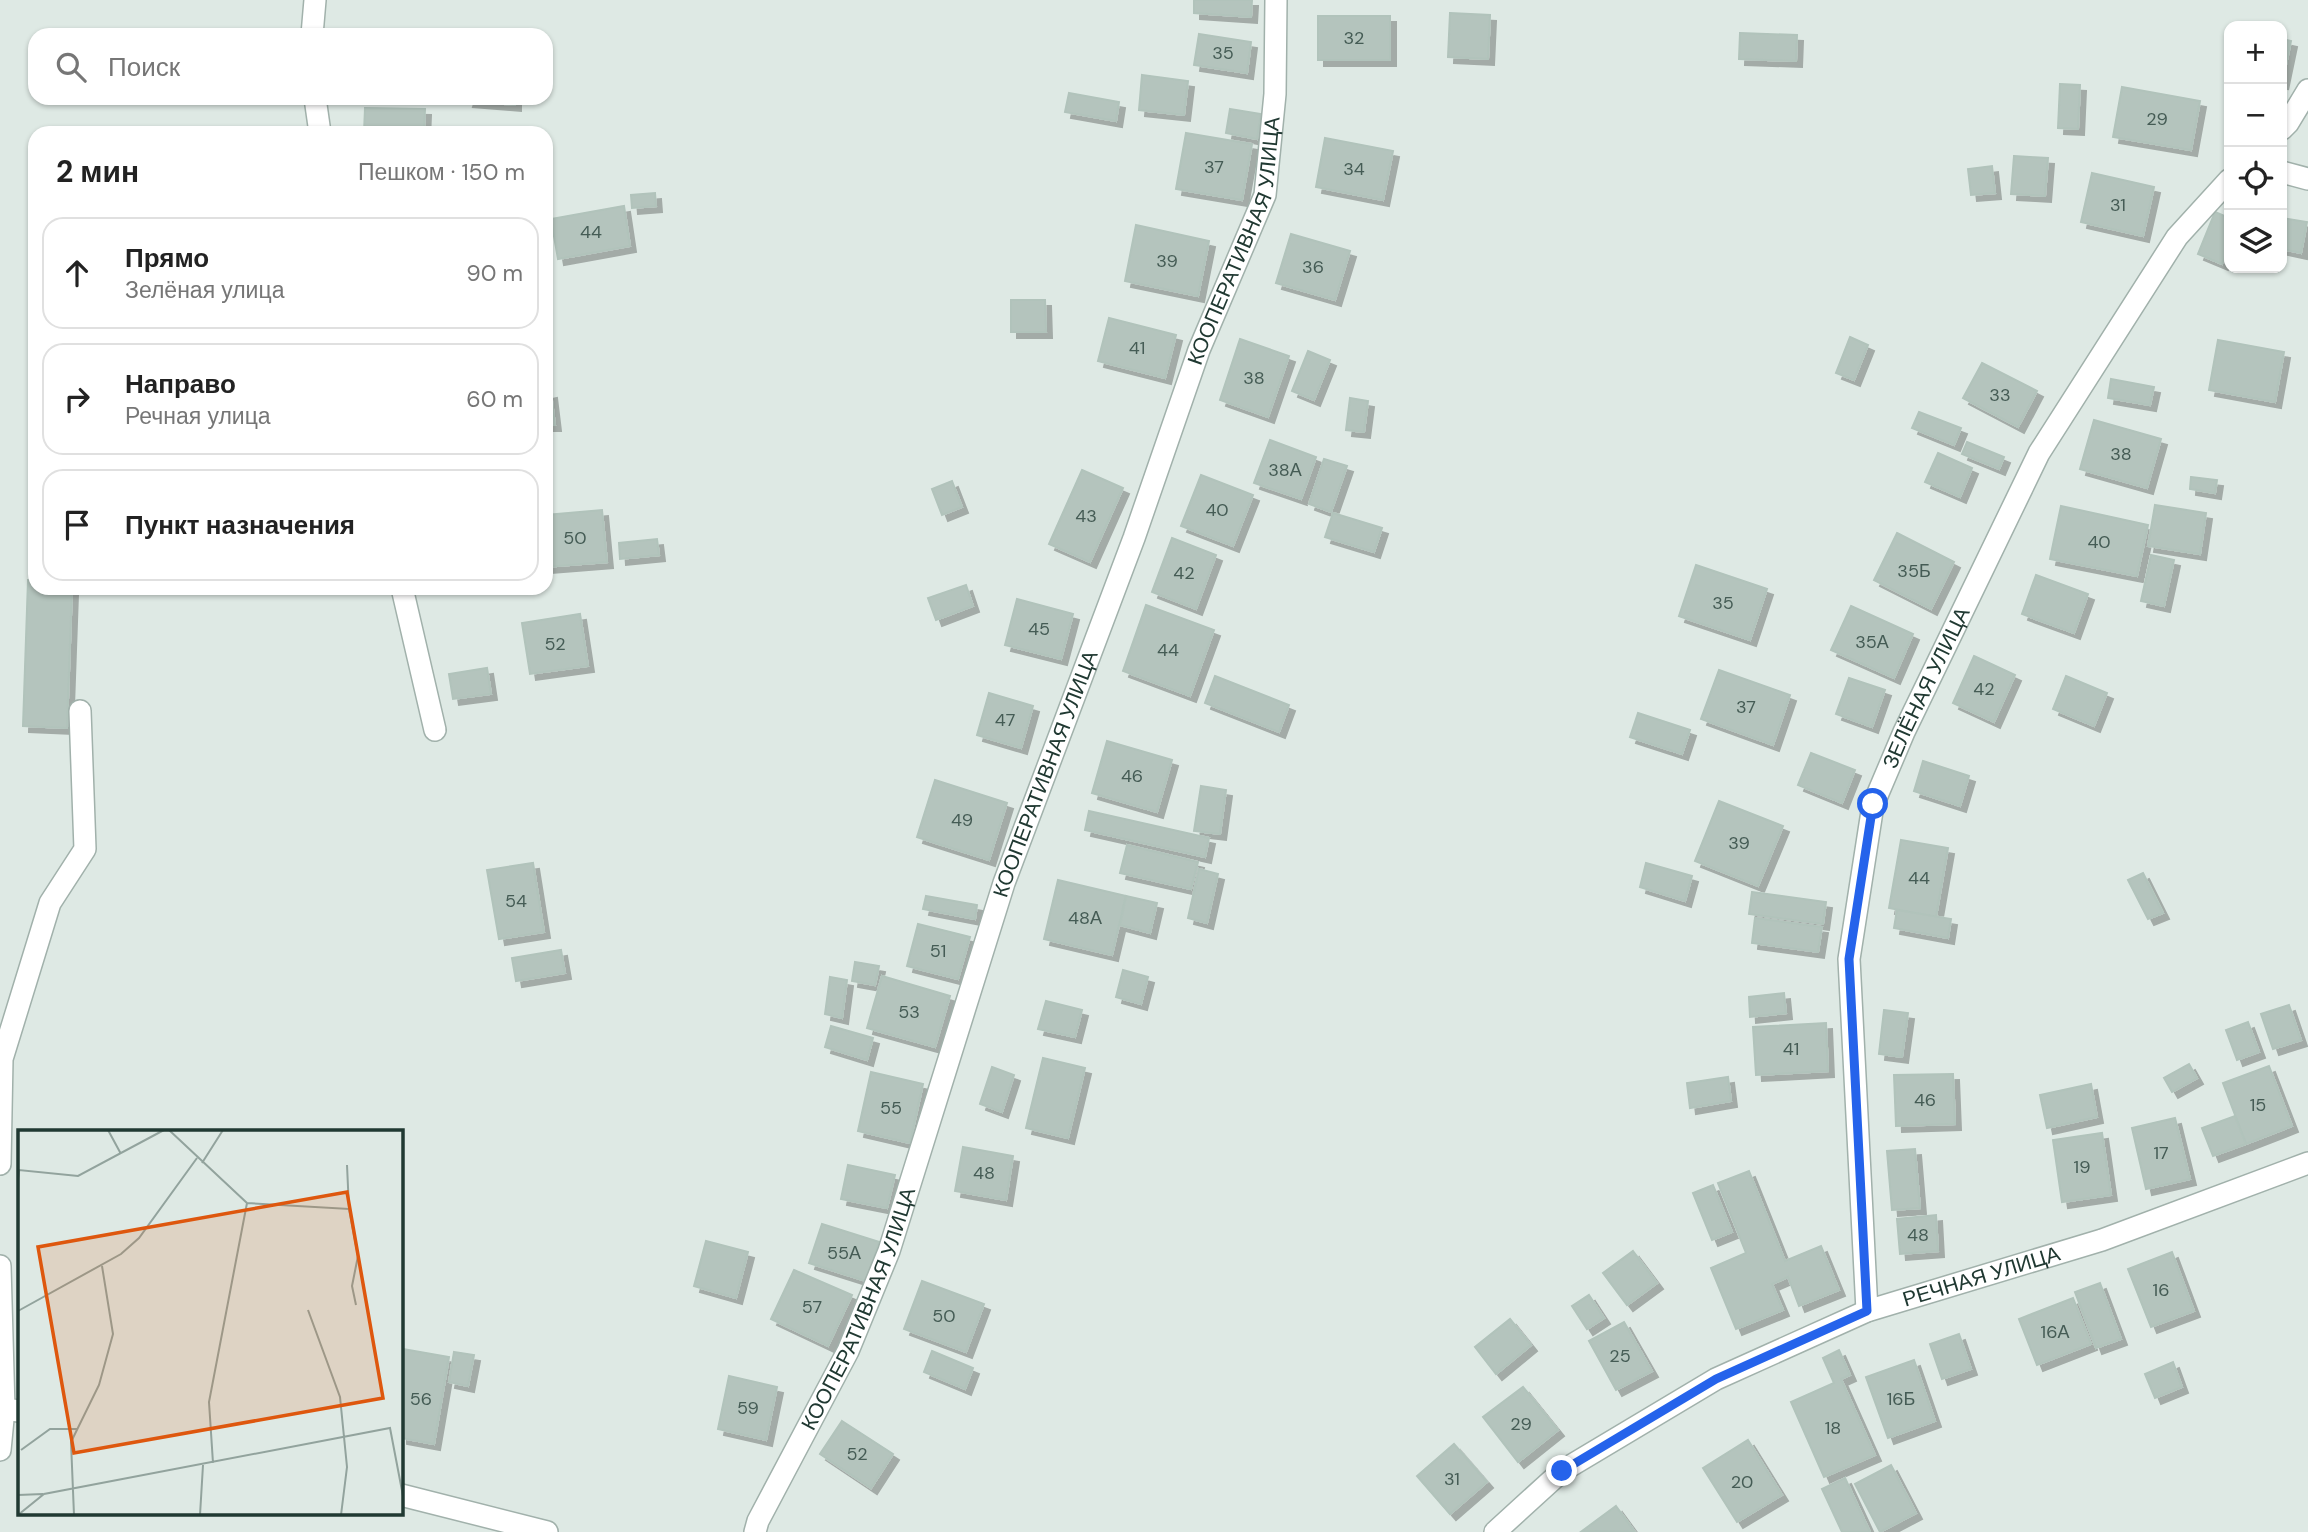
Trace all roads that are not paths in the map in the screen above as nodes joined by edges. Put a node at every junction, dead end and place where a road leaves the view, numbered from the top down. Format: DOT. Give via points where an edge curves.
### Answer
graph roads {
  1 [pos="315,0"];
  2 [pos="1276,0"];
  3 [pos="313,28"];
  4 [pos="2308,90"];
  5 [pos="316,105"];
  6 [pos="2287,125"];
  7 [pos="319,126"];
  8 [pos="2287,173"];
  9 [pos="2308,179"];
  10 [pos="2224,185"];
  11 [pos="404,595"];
  12 [pos="80,711"];
  13 [pos="435,730"];
  14 [pos="2308,1163"];
  15 [pos="0,1164"];
  16 [pos="0,1266"];
  17 [pos="1867,1311"];
  18 [pos="12,1410"];
  19 [pos="0,1450"];
  20 [pos="402,1495"];
  21 [pos="547,1532"];
  22 [pos="755,1532"];
  23 [pos="1494,1532"];
  1 -- 3 [label="street"];
  2 -- 22 [label="street, КООПЕРАТИВНАЯ УЛИЦА" via="1275,94 1265,195 1199,350 1134,538 1004,883 889,1251 848,1351"];
  4 -- 6 [label="street"];
  5 -- 7 [label="street"];
  8 -- 9 [label="street"];
  10 -- 17 [label="street, ЗЕЛЁНАЯ УЛИЦА" via="2177,237 2039,453 1873,804 1849,959"];
  11 -- 13 [label="street"];
  12 -- 15 [label="street" via="85,849 50,903 2,1059"];
  14 -- 17 [label="street, РЕЧНАЯ УЛИЦА" via="2102,1240"];
  16 -- 18 [label="street"];
  17 -- 23 [label="street, РЕЧНАЯ УЛИЦА" via="1716,1379 1562,1471"];
  18 -- 19 [label="street"];
  20 -- 21 [label="street"];
}
